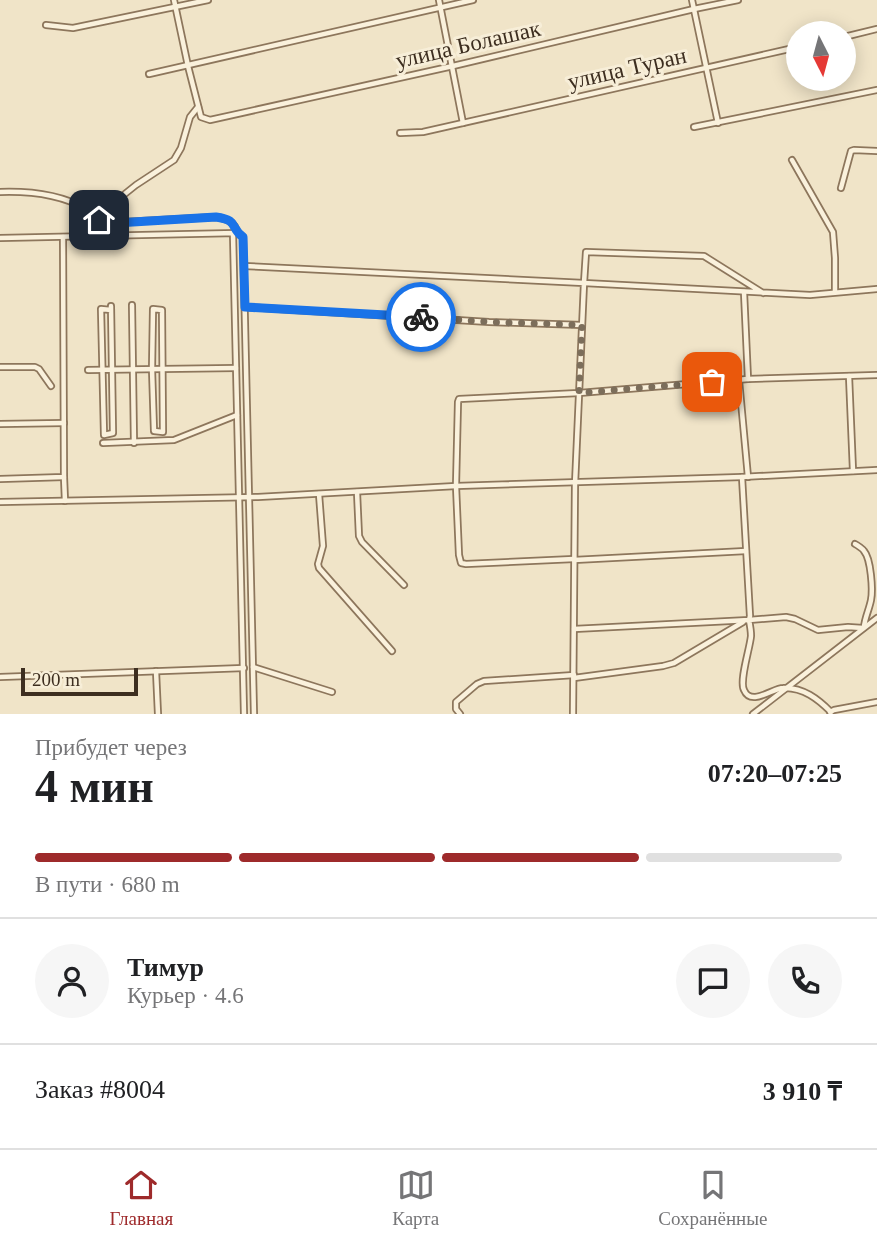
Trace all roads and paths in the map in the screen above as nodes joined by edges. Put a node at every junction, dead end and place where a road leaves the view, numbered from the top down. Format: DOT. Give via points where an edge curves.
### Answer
graph roads {
  1 [pos="174,0"];
  2 [pos="208,0"];
  3 [pos="439,0"];
  4 [pos="473,0"];
  5 [pos="692,0"];
  6 [pos="738,0"];
  7 [pos="176,7"];
  8 [pos="440,7"];
  9 [pos="694,9"];
  10 [pos="46,24"];
  11 [pos="877,29"];
  12 [pos="856,34"];
  13 [pos="786,50"];
  14 [pos="188,66"];
  15 [pos="453,66"];
  16 [pos="708,68"];
  17 [pos="149,74"];
  18 [pos="877,90"];
  19 [pos="199,106"];
  20 [pos="463,123"];
  21 [pos="718,123"];
  22 [pos="694,127"];
  23 [pos="400,133"];
  24 [pos="877,151"];
  25 [pos="792,160"];
  26 [pos="841,188"];
  27 [pos="0,192"];
  28 [pos="96,217"];
  29 [pos="235,233"];
  30 [pos="63,237"];
  31 [pos="0,238"];
  32 [pos="244,266"];
  33 [pos="584,283"];
  34 [pos="877,289"];
  35 [pos="744,292"];
  36 [pos="835,292"];
  37 [pos="763,293"];
  38 [pos="132,305"];
  39 [pos="245,307"];
  40 [pos="582,325"];
  41 [pos="0,367"];
  42 [pos="236,368"];
  43 [pos="133,369"];
  44 [pos="152,369"];
  45 [pos="162,369"];
  46 [pos="88,370"];
  47 [pos="102,370"];
  48 [pos="112,370"];
  49 [pos="877,375"];
  50 [pos="849,376"];
  51 [pos="748,379"];
  52 [pos="739,380"];
  53 [pos="51,386"];
  54 [pos="579,393"];
  55 [pos="237,415"];
  56 [pos="64,423"];
  57 [pos="0,424"];
  58 [pos="103,443"];
  59 [pos="134,443"];
  60 [pos="877,470"];
  61 [pos="853,471"];
  62 [pos="64,477"];
  63 [pos="745,477"];
  64 [pos="0,479"];
  65 [pos="575,484"];
  66 [pos="456,486"];
  67 [pos="248,489"];
  68 [pos="357,492"];
  69 [pos="319,494"];
  70 [pos="248,497"];
  71 [pos="258,497"];
  72 [pos="239,498"];
  73 [pos="65,501"];
  74 [pos="0,502"];
  75 [pos="249,507"];
  76 [pos="855,544"];
  77 [pos="746,551"];
  78 [pos="574,559"];
  79 [pos="404,585"];
  80 [pos="877,618"];
  81 [pos="747,620"];
  82 [pos="864,628"];
  83 [pos="574,629"];
  84 [pos="392,651"];
  85 [pos="253,667"];
  86 [pos="244,668"];
  87 [pos="156,671"];
  88 [pos="574,676"];
  89 [pos="0,677"];
  90 [pos="786,688"];
  91 [pos="332,692"];
  92 [pos="877,702"];
  93 [pos="830,713"];
  94 [pos="158,714"];
  95 [pos="244,714"];
  96 [pos="254,714"];
  97 [pos="460,714"];
  98 [pos="573,714"];
  99 [pos="753,714"];
  1 -- 7 [label="street"];
  2 -- 7 [label="street"];
  3 -- 8 [label="street"];
  4 -- 8 [label="street"];
  5 -- 9 [label="street"];
  6 -- 9 [label="street, улица Болашак"];
  7 -- 10 [label="street" via="73,28"];
  7 -- 14 [label="street"];
  8 -- 14 [label="street"];
  8 -- 15 [label="street"];
  9 -- 15 [label="street, улица Болашак"];
  9 -- 16 [label="street"];
  11 -- 12 [label="street"];
  13 -- 16 [label="street, улица Туран"];
  14 -- 17 [label="street"];
  14 -- 19 [label="street"];
  15 -- 19 [label="street, улица Болашак" via="210,120 201,117"];
  15 -- 20 [label="street"];
  16 -- 20 [label="street, улица Туран"];
  16 -- 21 [label="street"];
  18 -- 21 [label="street"];
  19 -- 28 [label="street" via="190,117 174,160"];
  20 -- 23 [label="street, улица Туран"];
  21 -- 22 [label="street"];
  24 -- 26 [label="street" via="851,151"];
  25 -- 36 [label="street" via="833,232"];
  27 -- 28 [label="street" via="53,196"];
  28 -- 29 [label="street" via="116,223 216,217 234,224"];
  29 -- 30 [label="street"];
  29 -- 32 [label="street" via="243,237"];
  29 -- 42 [label="street"];
  30 -- 31 [label="street"];
  30 -- 56 [label="street"];
  32 -- 33 [label="street"];
  32 -- 39 [label="street"];
  33 -- 35 [label="street"];
  33 -- 37 [label="street" via="586,252 704,256"];
  33 -- 40 [label="street"];
  34 -- 36 [label="street"];
  35 -- 37 [label="street"];
  35 -- 51 [label="street"];
  36 -- 37 [label="street"];
  38 -- 43 [label="street"];
  39 -- 40 [label="street"];
  39 -- 67 [label="street"];
  40 -- 54 [label="street"];
  41 -- 53 [label="street" via="35,367"];
  42 -- 45 [label="street"];
  42 -- 55 [label="street"];
  43 -- 44 [label="street"];
  43 -- 48 [label="street"];
  43 -- 59 [label="street"];
  44 -- 45 [label="street"];
  44 -- 45 [label="street" via="153,310 161,309"];
  44 -- 45 [label="street" via="154,431 163,432"];
  46 -- 47 [label="street"];
  47 -- 48 [label="street"];
  47 -- 48 [label="street" via="101,309 111,308"];
  47 -- 48 [label="street" via="104,435 113,433"];
  49 -- 50 [label="street"];
  50 -- 51 [label="street"];
  50 -- 61 [label="street"];
  51 -- 52 [label="street"];
  52 -- 54 [label="street"];
  52 -- 63 [label="street"];
  54 -- 65 [label="street"];
  54 -- 66 [label="street" via="462,398 458,402"];
  55 -- 59 [label="street" via="174,440"];
  55 -- 72 [label="street"];
  56 -- 57 [label="street"];
  56 -- 62 [label="street"];
  58 -- 59 [label="street"];
  60 -- 61 [label="street"];
  61 -- 63 [label="street"];
  62 -- 64 [label="street"];
  62 -- 73 [label="street"];
  63 -- 65 [label="street"];
  63 -- 77 [label="street"];
  65 -- 66 [label="street"];
  65 -- 78 [label="street"];
  66 -- 68 [label="street"];
  66 -- 78 [label="street" via="461,563"];
  67 -- 70 [label="street"];
  67 -- 71 [label="street"];
  68 -- 69 [label="street"];
  68 -- 79 [label="street" via="362,542"];
  69 -- 71 [label="street"];
  69 -- 84 [label="street" via="320,572"];
  70 -- 71 [label="street"];
  70 -- 72 [label="street"];
  70 -- 75 [label="street"];
  71 -- 75 [label="street"];
  72 -- 73 [label="street"];
  72 -- 86 [label="street"];
  73 -- 74 [label="street"];
  75 -- 85 [label="street"];
  76 -- 82 [label="street" via="868,559 871,584"];
  77 -- 78 [label="street"];
  77 -- 81 [label="street"];
  78 -- 83 [label="street"];
  80 -- 82 [label="street"];
  81 -- 82 [label="street" via="786,617 818,630"];
  81 -- 83 [label="street"];
  81 -- 88 [label="street" via="674,663"];
  81 -- 90 [label="street" via="751,634 745,693 754,697"];
  82 -- 90 [label="street"];
  83 -- 88 [label="street"];
  85 -- 91 [label="street"];
  85 -- 96 [label="street"];
  86 -- 87 [label="street"];
  86 -- 95 [label="street"];
  87 -- 89 [label="street"];
  87 -- 94 [label="street"];
  88 -- 97 [label="street" via="480,682 456,702"];
  88 -- 98 [label="street"];
  90 -- 93 [label="street" via="817,698"];
  90 -- 99 [label="street"];
  92 -- 93 [label="street"];
}
